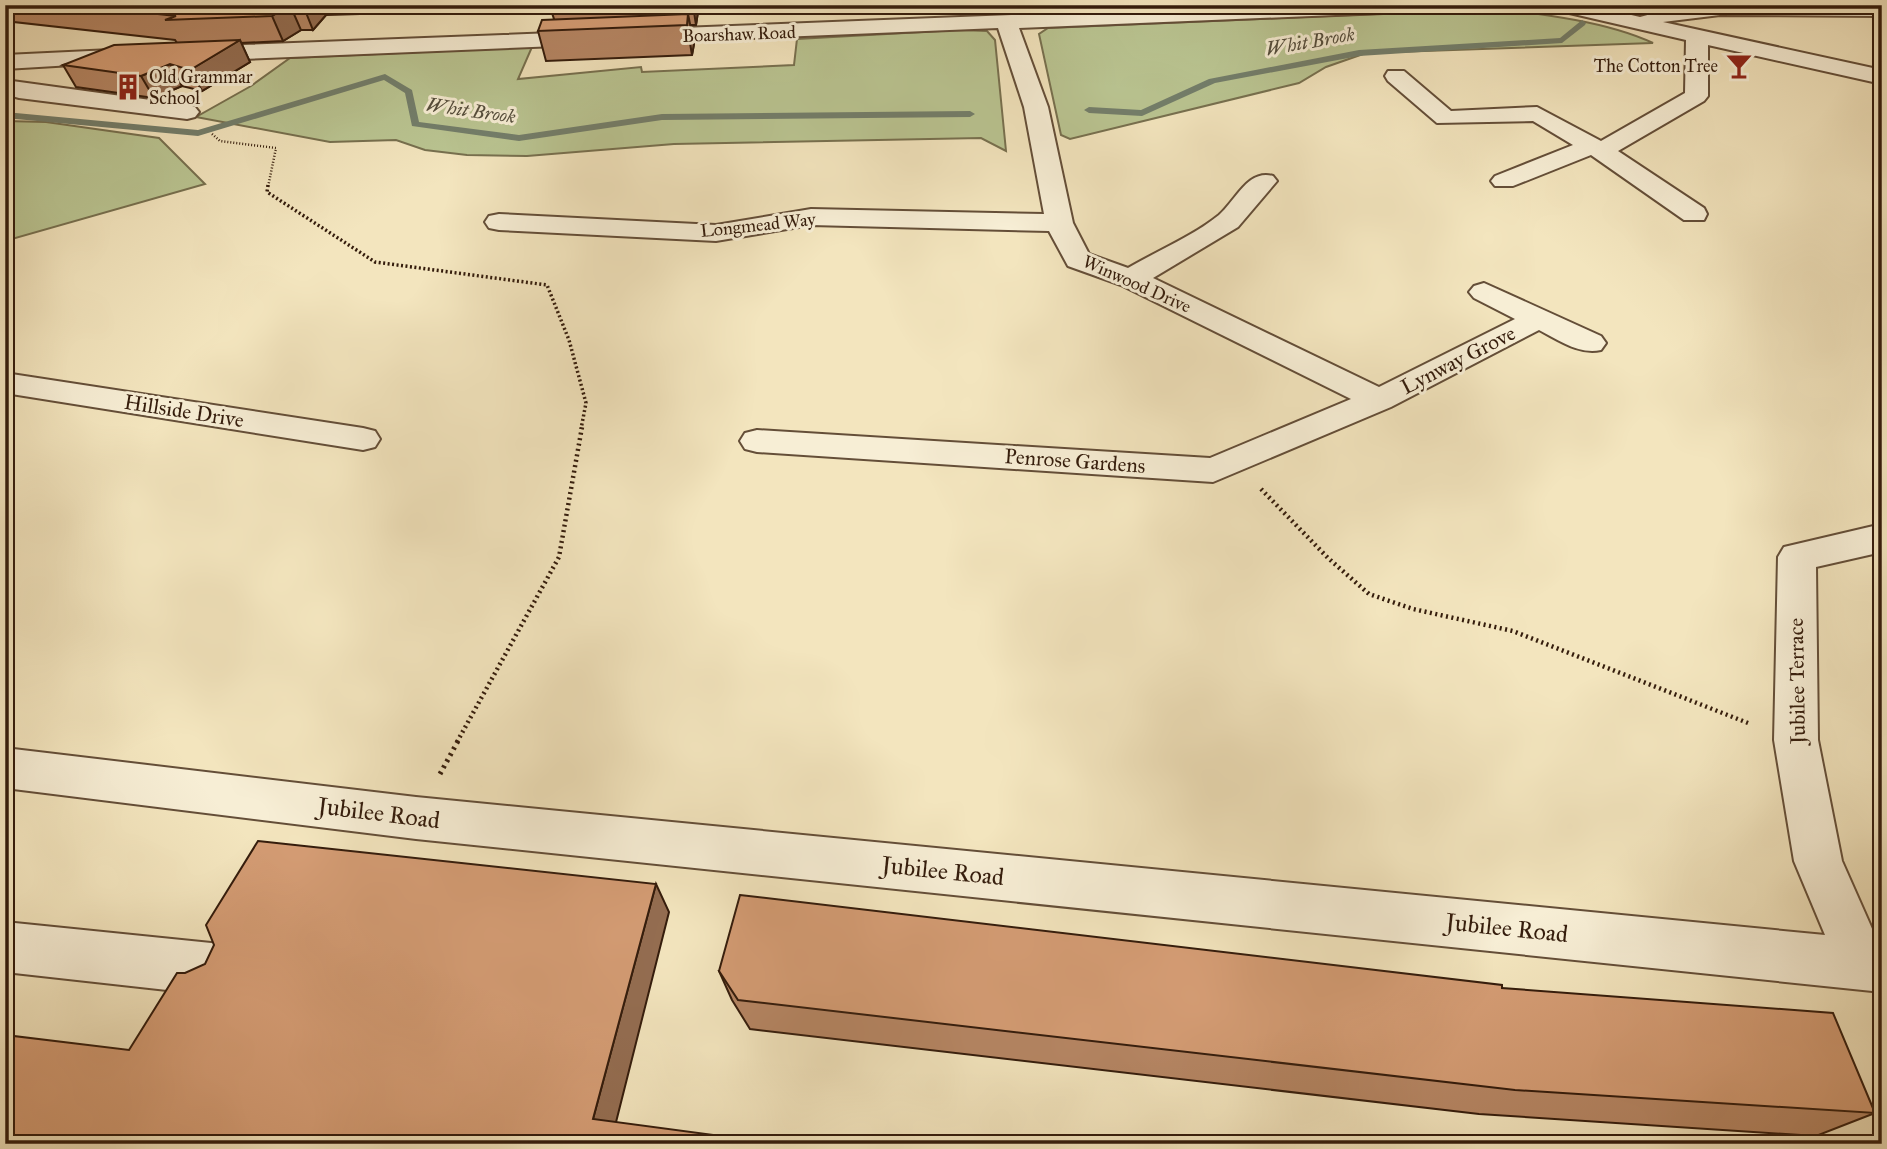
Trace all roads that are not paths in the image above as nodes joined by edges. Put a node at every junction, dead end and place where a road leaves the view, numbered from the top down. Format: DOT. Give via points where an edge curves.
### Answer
graph roads {
  1 [pos="1431,5"];
  2 [pos="1569,6"];
  3 [pos="1882,9"];
  4 [pos="1206,10"];
  5 [pos="1644,23"];
  6 [pos="1007,24"];
  7 [pos="1697,38"];
  8 [pos="5,62"];
  9 [pos="1396,76"];
  10 [pos="1882,77"];
  11 [pos="5,87"];
  12 [pos="187,112"];
  13 [pos="1596,149"];
  14 [pos="1264,181"];
  15 [pos="1504,181"];
  16 [pos="1694,214"];
  17 [pos="499,222"];
  18 [pos="1059,223"];
  19 [pos="1131,279"];
  20 [pos="1485,292"];
  21 [pos="1538,319"];
  22 [pos="1590,344"];
  23 [pos="5,383"];
  24 [pos="1379,400"];
  25 [pos="363,439"];
  26 [pos="757,441"];
  27 [pos="1882,538"];
  28 [pos="5,768"];
  29 [pos="5,947"];
  30 [pos="1872,965"];
  31 [pos="221,970"];
  1 -- 4 [label="street, Boarshaw Road"];
  2 -- 5 [label="street"];
  3 -- 5 [label="street" via="1695,9 1656,14"];
  4 -- 6 [label="street, Boarshaw Road"];
  5 -- 7 [label="street"];
  6 -- 8 [label="street, Boarshaw Road" via="739,24"];
  6 -- 18 [label="street, Winwood Drive" via="1036,107"];
  7 -- 10 [label="street"];
  7 -- 13 [label="street" via="1696,96"];
  9 -- 13 [label="street" via="1446,118 1536,114"];
  11 -- 12 [label="street"];
  13 -- 15 [label="street"];
  13 -- 16 [label="street"];
  14 -- 19 [label="street" via="1228,220"];
  17 -- 18 [label="street, Longmead Way" via="716,233 811,217"];
  18 -- 19 [label="street, Winwood Drive" via="1078,260"];
  19 -- 24 [label="street, Winwood Drive"];
  20 -- 21 [label="street"];
  21 -- 22 [label="street"];
  21 -- 24 [label="street, Lynway Grove"];
  23 -- 25 [label="street, Hillside Drive"];
  24 -- 26 [label="street, Penrose Gardens" via="1213,470"];
  27 -- 30 [label="street, Jubilee Terrace" via="1797,558 1796,740 1818,861"];
  28 -- 30 [label="street, Jubilee Road" via="416,818"];
  29 -- 31 [label="street"];
}
